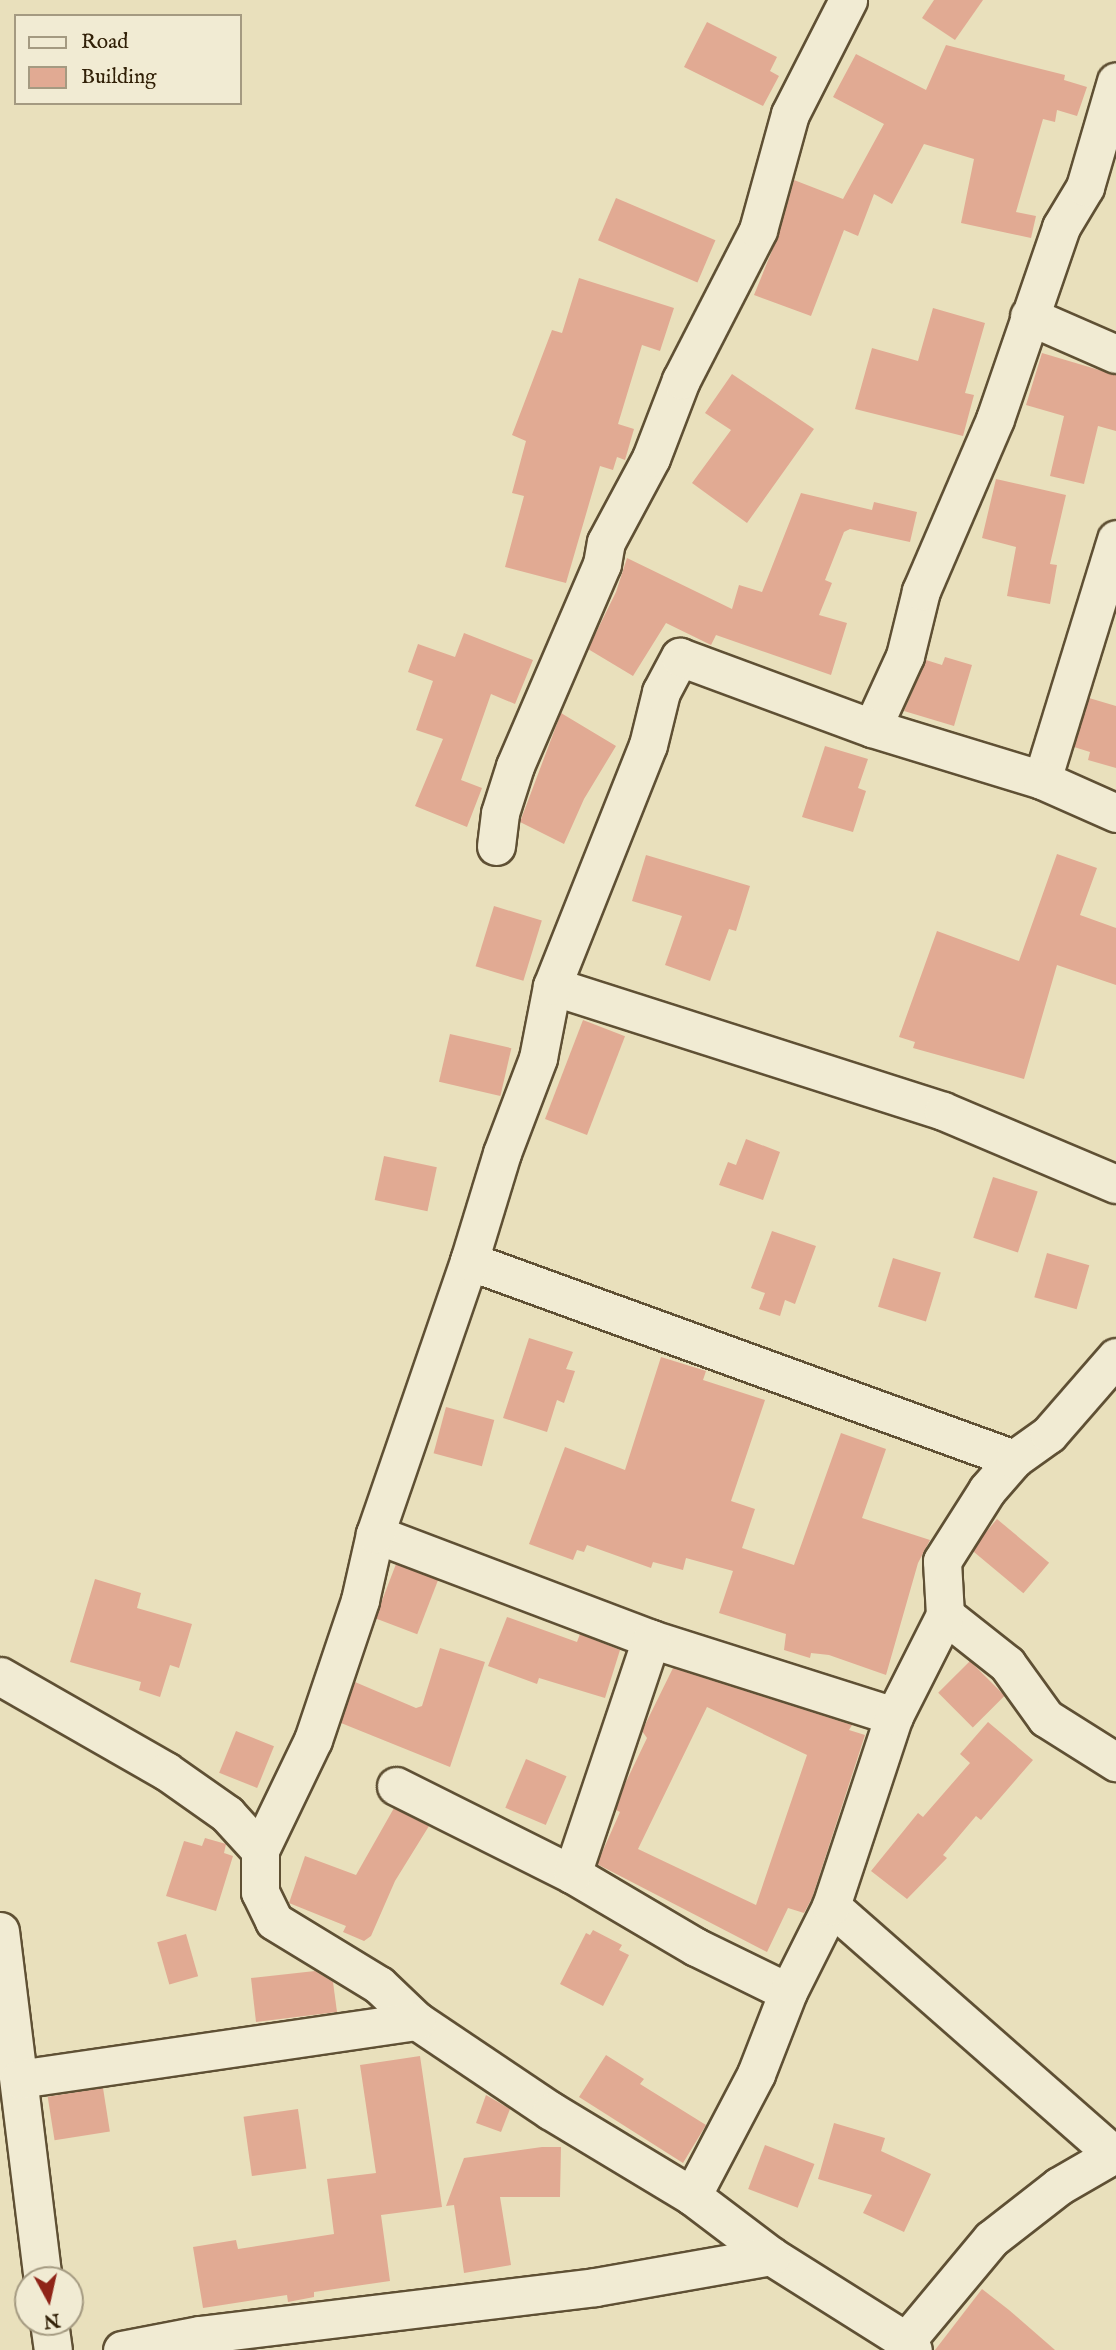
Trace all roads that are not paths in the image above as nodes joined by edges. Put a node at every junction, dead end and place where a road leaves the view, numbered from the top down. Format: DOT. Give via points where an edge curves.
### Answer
graph roads {
  1 [pos="848,0"];
  2 [pos="1116,81"];
  3 [pos="1029,317"];
  4 [pos="1116,354"];
  5 [pos="1116,539"];
  6 [pos="872,728"];
  7 [pos="1041,780"];
  8 [pos="1116,813"];
  9 [pos="496,846"];
  10 [pos="552,986"];
  11 [pos="1116,1184"];
  12 [pos="469,1261"];
  13 [pos="1116,1357"];
  14 [pos="1014,1458"];
  15 [pos="375,1534"];
  16 [pos="945,1615"];
  17 [pos="651,1639"];
  18 [pos="0,1676"];
  19 [pos="894,1716"];
  20 [pos="1116,1762"];
  21 [pos="397,1786"];
  22 [pos="260,1850"];
  23 [pos="572,1874"];
  24 [pos="831,1906"];
  25 [pos="0,1930"];
  26 [pos="788,1992"];
  27 [pos="417,2021"];
  28 [pos="19,2080"];
  29 [pos="1114,2153"];
  30 [pos="692,2196"];
  31 [pos="771,2256"];
  32 [pos="41,2266"];
  33 [pos="909,2345"];
  34 [pos="121,2350"];
  1 -- 9 [label="street" via="790,114 758,230 681,380 651,458 606,542 602,564 515,766 500,813"];
  2 -- 3 [label="street" via="1084,187 1060,227"];
  3 -- 4 [label="street"];
  3 -- 6 [label="street" via="995,419 921,591 905,656"];
  5 -- 7 [label="street"];
  6 -- 7 [label="street"];
  6 -- 10 [label="street" via="680,657 661,692 648,745"];
  7 -- 8 [label="street"];
  10 -- 11 [label="street" via="943,1111"];
  10 -- 12 [label="street" via="538,1058 502,1153"];
  12 -- 14 [label="street"];
  12 -- 15 [label="street"];
  13 -- 14 [label="street" via="1049,1434"];
  14 -- 16 [label="street" via="987,1490 942,1561"];
  15 -- 17 [label="street"];
  15 -- 22 [label="street" via="360,1600 313,1740"];
  16 -- 19 [label="street"];
  16 -- 20 [label="street" via="1007,1664 1046,1718"];
  17 -- 19 [label="street"];
  17 -- 23 [label="street"];
  18 -- 22 [label="street" via="166,1771 227,1814"];
  19 -- 24 [label="street"];
  21 -- 23 [label="street"];
  22 -- 27 [label="street" via="260,1892 274,1921 379,1985"];
  23 -- 26 [label="street" via="696,1947"];
  24 -- 26 [label="street"];
  24 -- 29 [label="street"];
  25 -- 28 [label="street"];
  26 -- 30 [label="street" via="757,2074"];
  27 -- 28 [label="street"];
  27 -- 30 [label="street" via="551,2111"];
  28 -- 32 [label="street"];
  29 -- 33 [label="street" via="1059,2186 990,2239"];
  30 -- 31 [label="street"];
  31 -- 33 [label="street"];
  31 -- 34 [label="street" via="595,2287 212,2334"];
}
